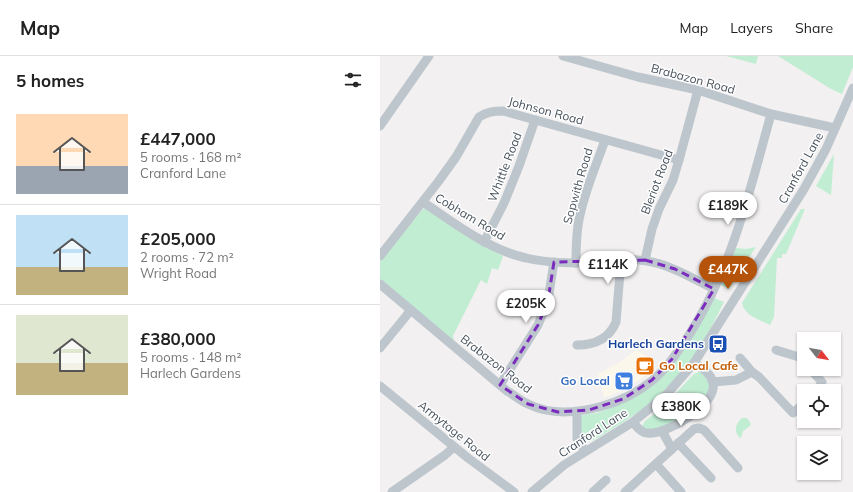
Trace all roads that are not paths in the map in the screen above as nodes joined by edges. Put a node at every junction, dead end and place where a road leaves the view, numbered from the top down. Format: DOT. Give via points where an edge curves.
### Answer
graph roads {
  1 [pos="429,56"];
  2 [pos="563,56"];
  3 [pos="853,88"];
  4 [pos="698,90"];
  5 [pos="771,114"];
  6 [pos="535,120"];
  7 [pos="380,126"];
  8 [pos="835,128"];
  9 [pos="604,140"];
  10 [pos="679,160"];
  11 [pos="423,202"];
  12 [pos="484,242"];
  13 [pos="380,256"];
  14 [pos="621,260"];
  15 [pos="645,260"];
  16 [pos="554,262"];
  17 [pos="576,263"];
  18 [pos="380,284"];
  19 [pos="714,289"];
  20 [pos="411,310"];
  21 [pos="577,345"];
  22 [pos="380,348"];
  23 [pos="776,350"];
  24 [pos="797,356"];
  25 [pos="740,358"];
  26 [pos="694,363"];
  27 [pos="752,372"];
  28 [pos="816,376"];
  29 [pos="713,382"];
  30 [pos="821,384"];
  31 [pos="500,385"];
  32 [pos="380,386"];
  33 [pos="797,410"];
  34 [pos="577,412"];
  35 [pos="633,422"];
  36 [pos="662,432"];
  37 [pos="675,446"];
  38 [pos="454,447"];
  39 [pos="584,451"];
  40 [pos="656,464"];
  41 [pos="738,468"];
  42 [pos="711,478"];
  43 [pos="606,480"];
  44 [pos="635,488"];
  45 [pos="392,492"];
  46 [pos="514,492"];
  47 [pos="532,492"];
  48 [pos="594,492"];
  49 [pos="625,492"];
  50 [pos="681,492"];
  1 -- 7 [label="street"];
  2 -- 4 [label="street, Brabazon Road" via="638,77"];
  3 -- 8 [label="street, Cranford Lane"];
  4 -- 5 [label="street, Brabazon Road"];
  4 -- 10 [label="street, Bleriot Road"];
  5 -- 8 [label="street, Brabazon Road"];
  5 -- 19 [label="street, Brabazon Road" via="745,210"];
  6 -- 9 [label="street, Johnson Road"];
  6 -- 11 [label="street, Johnson Road" via="503,111 485,113 479,117 456,157"];
  6 -- 12 [label="street, Whittle Road" via="504,203"];
  8 -- 26 [label="street, Cranford Lane" via="804,189"];
  9 -- 10 [label="street, Johnson Road"];
  9 -- 17 [label="street, Sopwith Road" via="579,219"];
  10 -- 15 [label="street, Bleriot Road" via="652,229"];
  11 -- 12 [label="street, Cobham Road"];
  11 -- 13 [label="street, Johnson Road"];
  12 -- 16 [label="street, Cobham Road" via="526,258"];
  14 -- 15 [label="street, Cobham Road"];
  14 -- 17 [label="street, Cobham Road"];
  14 -- 21 [label="street" via="616,322 613,330 589,345"];
  15 -- 19 [label="street, Cobham Road" via="675,269"];
  16 -- 17 [label="street, Cobham Road"];
  16 -- 31 [label="street" via="548,300 538,325"];
  18 -- 20 [label="street, Brabazon Road"];
  19 -- 34 [label="street, Brabazon Road" via="676,354 652,380 632,394 609,405"];
  20 -- 22 [label="street"];
  20 -- 31 [label="street, Brabazon Road"];
  23 -- 24 [label="street"];
  25 -- 27 [label="street"];
  26 -- 29 [label="street" via="708,373"];
  26 -- 35 [label="street, Cranford Lane" via="664,396"];
  27 -- 29 [label="street" via="736,380"];
  27 -- 33 [label="street" via="793,414"];
  28 -- 30 [label="street"];
  29 -- 36 [label="street" via="712,393 705,403 682,421"];
  31 -- 34 [label="street, Brabazon Road" via="528,404 548,410"];
  32 -- 38 [label="street, Armytage Road"];
  34 -- 39 [label="street" via="577,439"];
  35 -- 36 [label="street" via="646,433"];
  35 -- 39 [label="street, Cranford Lane"];
  36 -- 37 [label="street"];
  37 -- 40 [label="street"];
  37 -- 41 [label="street" via="694,429 699,428 704,430"];
  37 -- 42 [label="street"];
  38 -- 45 [label="street"];
  38 -- 46 [label="street, Armytage Road"];
  39 -- 47 [label="street, Cranford Lane"];
  40 -- 44 [label="street"];
  40 -- 50 [label="street"];
  43 -- 48 [label="street"];
  44 -- 49 [label="street"];
}
